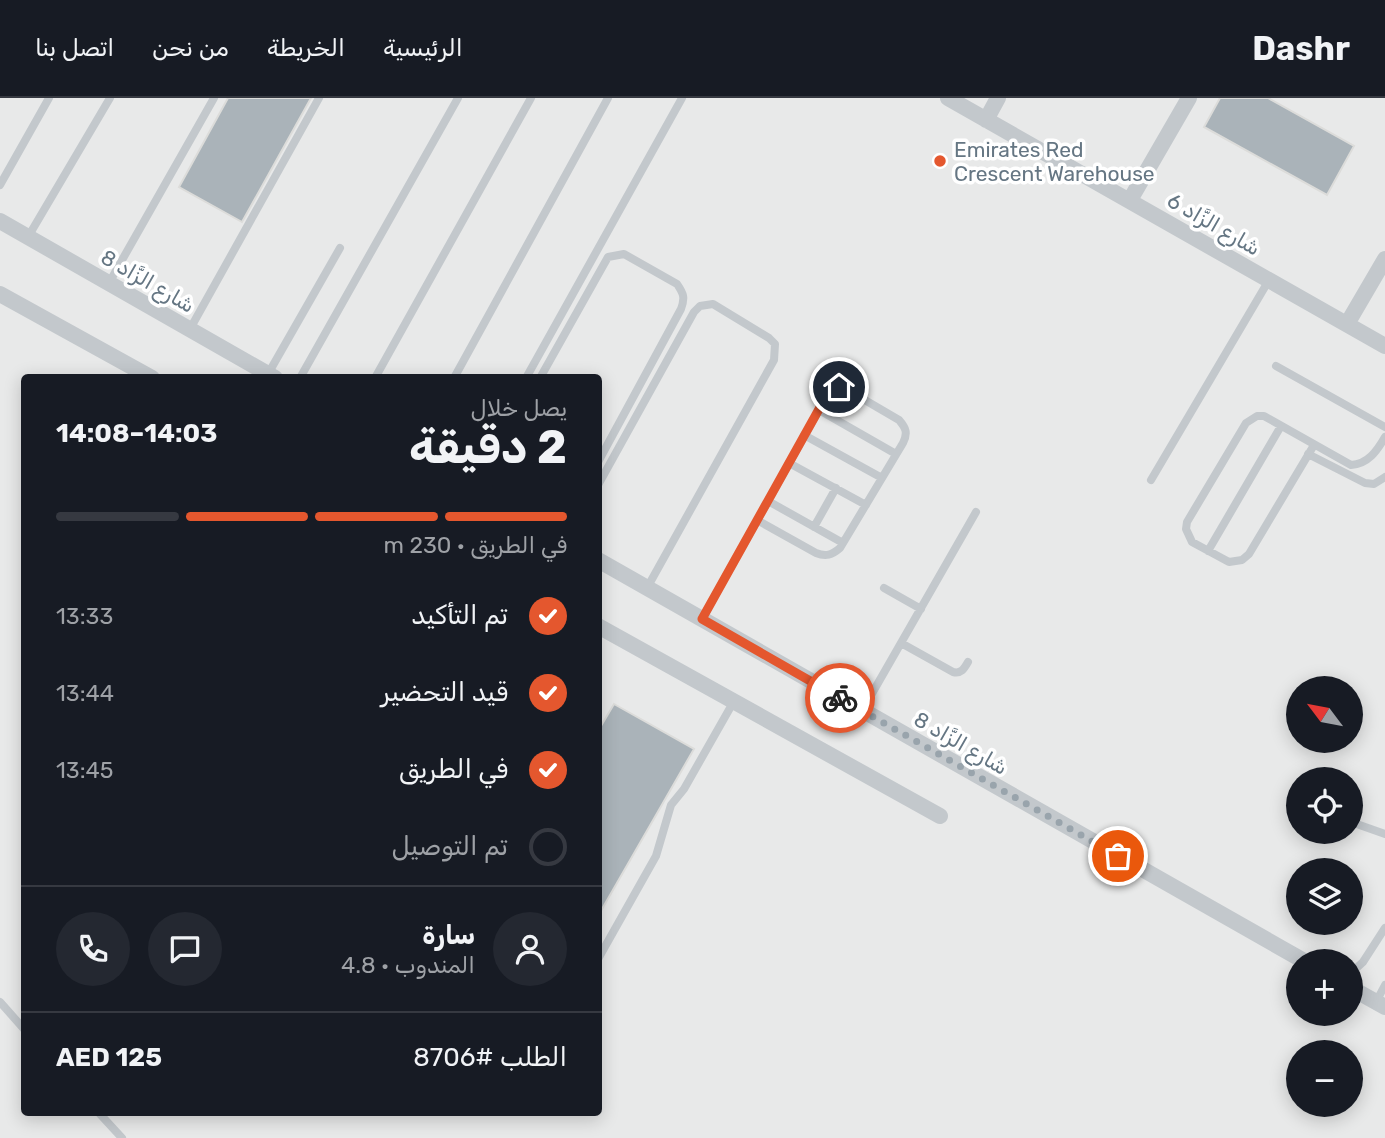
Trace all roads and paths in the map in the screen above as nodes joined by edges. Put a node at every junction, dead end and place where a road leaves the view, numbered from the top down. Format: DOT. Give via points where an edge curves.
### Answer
graph roads {
  1 [pos="49,98"];
  2 [pos="110,98"];
  3 [pos="215,98"];
  4 [pos="319,98"];
  5 [pos="458,98"];
  6 [pos="531,98"];
  7 [pos="608,98"];
  8 [pos="682,98"];
  9 [pos="948,98"];
  10 [pos="998,98"];
  11 [pos="1189,98"];
  12 [pos="986,120"];
  13 [pos="0,185"];
  14 [pos="1130,200"];
  15 [pos="0,221"];
  16 [pos="28,237"];
  17 [pos="340,248"];
  18 [pos="1385,259"];
  19 [pos="1269,280"];
  20 [pos="108,283"];
  21 [pos="0,294"];
  22 [pos="1347,324"];
  23 [pos="190,329"];
  24 [pos="1385,346"];
  25 [pos="1276,366"];
  26 [pos="145,374"];
  27 [pos="269,374"];
  28 [pos="273,374"];
  29 [pos="302,374"];
  30 [pos="377,374"];
  31 [pos="456,374"];
  32 [pos="528,374"];
  33 [pos="542,374"];
  34 [pos="818,410"];
  35 [pos="1281,426"];
  36 [pos="1385,427"];
  37 [pos="804,435"];
  38 [pos="1385,437"];
  39 [pos="1314,445"];
  40 [pos="896,454"];
  41 [pos="1308,454"];
  42 [pos="602,455"];
  43 [pos="789,463"];
  44 [pos="1385,477"];
  45 [pos="602,478"];
  46 [pos="881,478"];
  47 [pos="1151,480"];
  48 [pos="836,488"];
  49 [pos="768,501"];
  50 [pos="866,505"];
  51 [pos="976,512"];
  52 [pos="757,520"];
  53 [pos="814,527"];
  54 [pos="843,543"];
  55 [pos="1208,551"];
  56 [pos="602,562"];
  57 [pos="647,588"];
  58 [pos="884,588"];
  59 [pos="921,609"];
  60 [pos="702,619"];
  61 [pos="602,628"];
  62 [pos="901,643"];
  63 [pos="968,662"];
  64 [pos="734,701"];
  65 [pos="862,711"];
  66 [pos="940,816"];
  67 [pos="1363,826"];
  68 [pos="1385,834"];
  69 [pos="1385,928"];
  70 [pos="1286,951"];
  71 [pos="602,953"];
  72 [pos="1363,962"];
  73 [pos="1385,985"];
  74 [pos="1363,995"];
  75 [pos="0,1002"];
  76 [pos="1380,1004"];
  77 [pos="21,1026"];
  78 [pos="102,1116"];
  79 [pos="122,1138"];
  1 -- 13 [label="lane"];
  2 -- 16 [label="lane"];
  3 -- 20 [label="lane"];
  4 -- 23 [label="lane"];
  5 -- 29 [label="lane"];
  6 -- 30 [label="lane"];
  7 -- 31 [label="lane"];
  8 -- 32 [label="lane"];
  9 -- 12 [label="street, شارع الزَّاد 6"];
  10 -- 12 [label="street"];
  11 -- 14 [label="street"];
  12 -- 14 [label="street, شارع الزَّاد 6"];
  14 -- 19 [label="street, شارع الزَّاد 6"];
  15 -- 16 [label="street, شارع الزَّاد 8"];
  16 -- 20 [label="street, شارع الزَّاد 8"];
  17 -- 28 [label="lane"];
  18 -- 22 [label="street"];
  19 -- 22 [label="street, شارع الزَّاد 6"];
  19 -- 47 [label="lane"];
  20 -- 23 [label="street, شارع الزَّاد 8"];
  21 -- 26 [label="street"];
  22 -- 24 [label="street, شارع الزَّاد 6"];
  23 -- 27 [label="street, شارع الزَّاد 8"];
  25 -- 36 [label="lane"];
  33 -- 42 [label="lane" via="608,257 624,254 677,284 685,299 681,309"];
  34 -- 37 [label="lane"];
  34 -- 40 [label="lane"];
  34 -- 40 [label="lane" via="833,388 846,389 906,427"];
  35 -- 39 [label="lane"];
  35 -- 55 [label="lane"];
  35 -- 55 [label="lane" via="1264,416 1246,423 1187,522 1192,542"];
  37 -- 43 [label="lane"];
  37 -- 46 [label="lane"];
  38 -- 39 [label="lane" via="1372,457 1360,464 1351,465"];
  39 -- 41 [label="lane"];
  40 -- 46 [label="lane"];
  41 -- 44 [label="lane" via="1365,483 1374,484"];
  41 -- 55 [label="lane" via="1249,554 1229,562"];
  43 -- 48 [label="lane"];
  43 -- 49 [label="lane"];
  45 -- 57 [label="lane" via="700,306 713,304 775,344 774,360"];
  46 -- 50 [label="lane"];
  48 -- 50 [label="lane"];
  48 -- 53 [label="lane"];
  49 -- 52 [label="lane"];
  49 -- 53 [label="lane"];
  50 -- 54 [label="lane"];
  51 -- 59 [label="lane"];
  52 -- 54 [label="lane" via="823,556"];
  52 -- 60 [label="lane"];
  53 -- 54 [label="lane"];
  56 -- 57 [label="street, شارع الزَّاد 8"];
  57 -- 60 [label="street, شارع الزَّاد 8"];
  58 -- 59 [label="lane"];
  59 -- 62 [label="lane"];
  60 -- 65 [label="street, شارع الزَّاد 8"];
  61 -- 64 [label="street"];
  62 -- 63 [label="lane" via="957,673"];
  62 -- 65 [label="lane"];
  64 -- 66 [label="street"];
  64 -- 71 [label="lane" via="671,806 656,856"];
  65 -- 70 [label="street, شارع الزَّاد 8"];
  67 -- 68 [label="lane"];
  69 -- 72 [label="lane"];
  73 -- 76 [label="lane"];
  74 -- 76 [label="street"];
  75 -- 77 [label="lane"];
  78 -- 79 [label="lane"];
}
